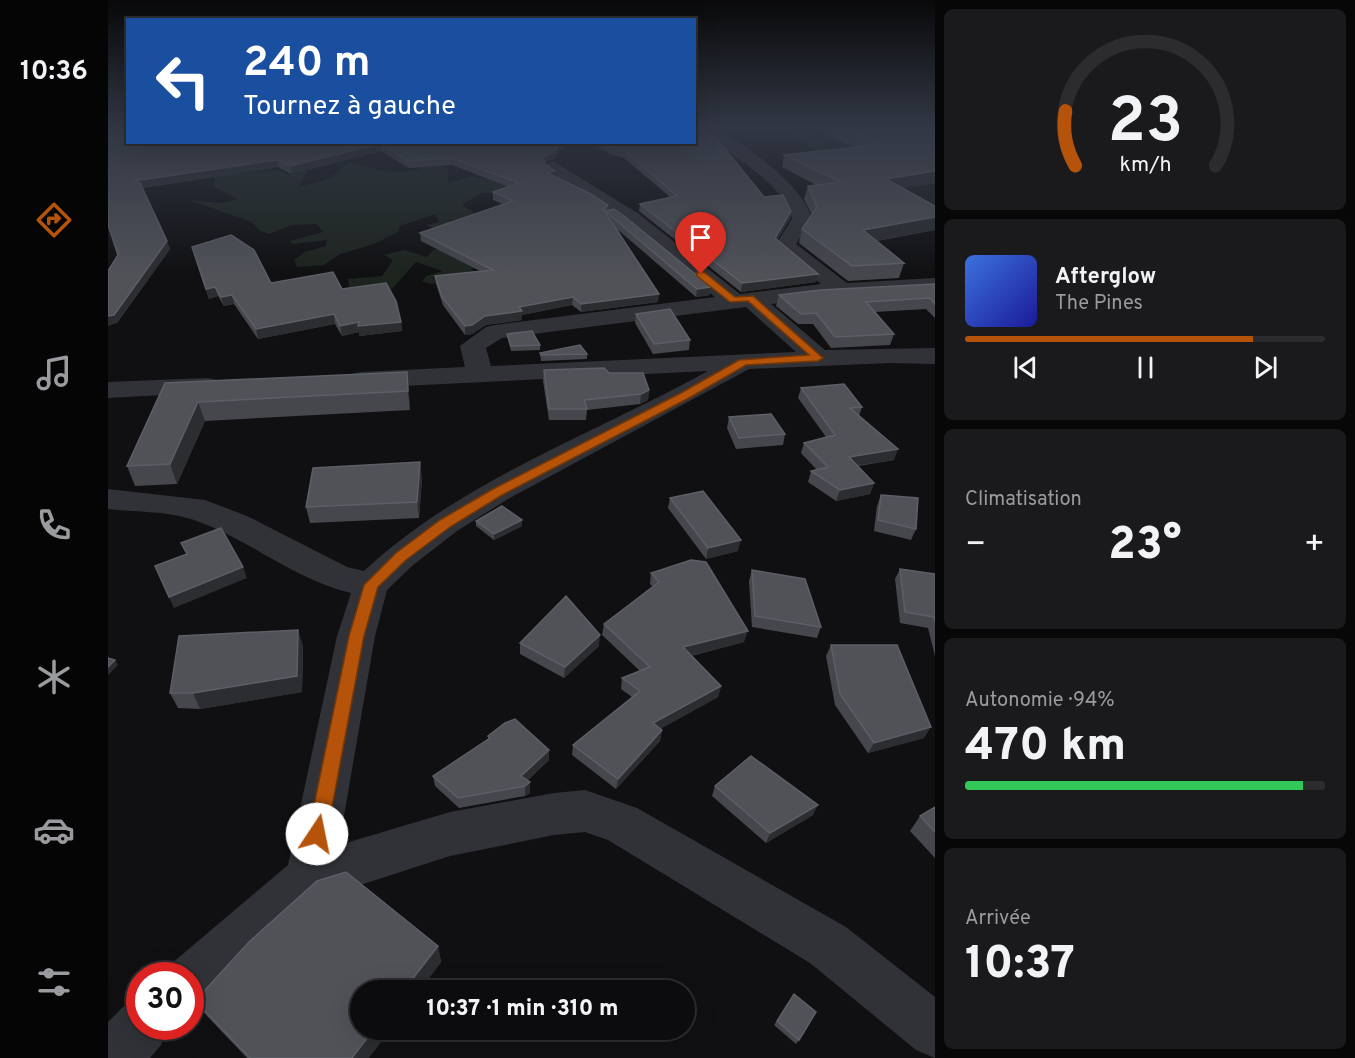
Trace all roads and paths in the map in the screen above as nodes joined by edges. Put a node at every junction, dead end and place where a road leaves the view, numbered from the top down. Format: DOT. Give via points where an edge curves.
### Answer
graph roads {
  1 [pos="569,176"];
  2 [pos="771,176"];
  3 [pos="935,285"];
  4 [pos="841,289"];
  5 [pos="742,299"];
  6 [pos="935,356"];
  7 [pos="818,358"];
  8 [pos="743,362"];
  9 [pos="480,374"];
  10 [pos="339,381"];
  11 [pos="235,385"];
  12 [pos="108,390"];
  13 [pos="108,499"];
  14 [pos="371,585"];
  15 [pos="309,878"];
  16 [pos="204,970"];
  17 [pos="935,1031"];
  18 [pos="129,1040"];
  19 [pos="113,1058"];
  1 -- 5 [label="street"];
  2 -- 4 [label="street" via="801,210 802,220 785,246"];
  3 -- 4 [label="street"];
  4 -- 5 [label="street"];
  5 -- 7 [label="street"];
  5 -- 9 [label="street" via="495,332 473,346"];
  6 -- 7 [label="street"];
  7 -- 8 [label="street"];
  8 -- 9 [label="street"];
  8 -- 14 [label="street" via="488,497 409,549"];
  9 -- 10 [label="street"];
  11 -- 12 [label="street"];
  13 -- 14 [label="street" via="195,508 235,524 339,578"];
  14 -- 15 [label="street" via="356,636"];
  15 -- 16 [label="street"];
  15 -- 17 [label="street" via="450,834 585,811 621,823 828,945"];
  18 -- 19 [label="street"];
}
